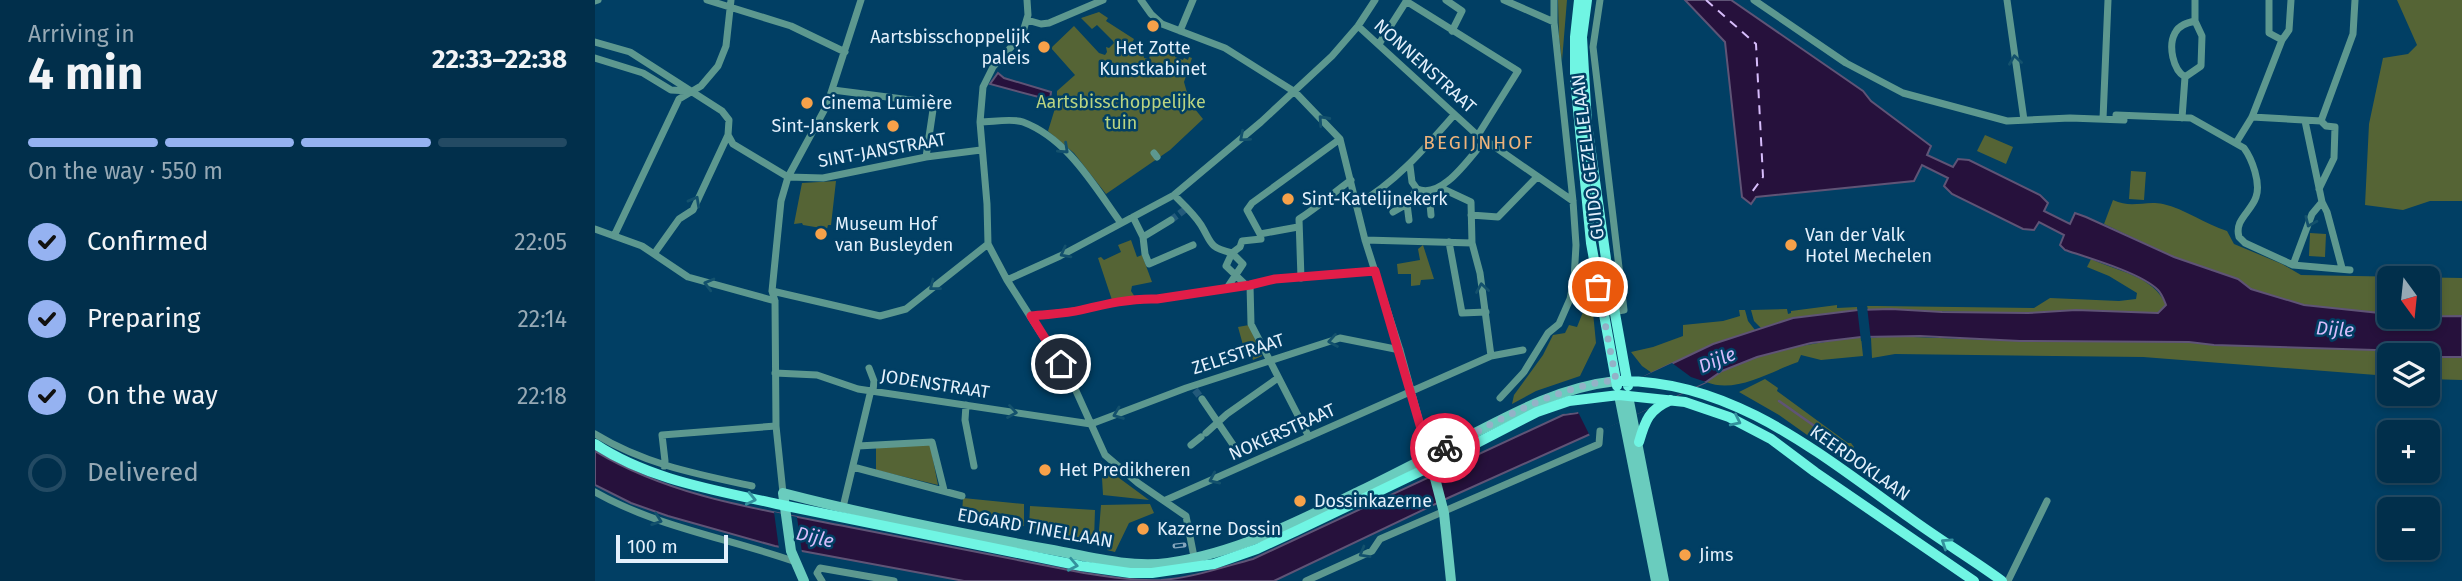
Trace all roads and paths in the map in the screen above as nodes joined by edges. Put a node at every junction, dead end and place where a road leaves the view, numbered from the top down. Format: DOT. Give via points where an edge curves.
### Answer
graph roads {
  1 [pos="707,0"];
  2 [pos="861,0"];
  3 [pos="1027,0"];
  4 [pos="1103,0"];
  5 [pos="1141,0"];
  6 [pos="1193,0"];
  7 [pos="1375,0"];
  8 [pos="1406,0"];
  9 [pos="1446,0"];
  10 [pos="1504,0"];
  11 [pos="1554,0"];
  12 [pos="1579,0"];
  13 [pos="1587,0"];
  14 [pos="1600,0"];
  15 [pos="1754,0"];
  16 [pos="2007,0"];
  17 [pos="2108,0"];
  18 [pos="2195,0"];
  19 [pos="2269,0"];
  20 [pos="2291,0"];
  21 [pos="2355,0"];
  22 [pos="730,4"];
  23 [pos="1027,20"];
  24 [pos="2195,21"];
  25 [pos="1554,22"];
  26 [pos="1358,26"];
  27 [pos="1180,31"];
  28 [pos="1452,31"];
  29 [pos="2282,40"];
  30 [pos="595,42"];
  31 [pos="1378,44"];
  32 [pos="843,51"];
  33 [pos="595,58"];
  34 [pos="2185,77"];
  35 [pos="833,90"];
  36 [pos="692,91"];
  37 [pos="1295,92"];
  38 [pos="1454,115"];
  39 [pos="2252,117"];
  40 [pos="2103,118"];
  41 [pos="2182,118"];
  42 [pos="2024,120"];
  43 [pos="2305,121"];
  44 [pos="2321,121"];
  45 [pos="980,122"];
  46 [pos="728,135"];
  47 [pos="1478,135"];
  48 [pos="1340,139"];
  49 [pos="1485,140"];
  50 [pos="2236,143"];
  51 [pos="981,150"];
  52 [pos="926,157"];
  53 [pos="1410,166"];
  54 [pos="788,177"];
  55 [pos="1537,177"];
  56 [pos="1351,180"];
  57 [pos="1441,188"];
  58 [pos="1417,189"];
  59 [pos="2319,190"];
  60 [pos="1429,192"];
  61 [pos="1174,195"];
  62 [pos="1573,201"];
  63 [pos="2322,202"];
  64 [pos="1358,204"];
  65 [pos="1407,204"];
  66 [pos="1393,212"];
  67 [pos="1431,215"];
  68 [pos="1471,215"];
  69 [pos="1133,217"];
  70 [pos="1171,220"];
  71 [pos="1409,220"];
  72 [pos="1121,223"];
  73 [pos="1298,227"];
  74 [pos="595,229"];
  75 [pos="614,236"];
  76 [pos="1261,236"];
  77 [pos="1143,237"];
  78 [pos="1365,240"];
  79 [pos="1609,241"];
  80 [pos="1449,242"];
  81 [pos="1200,243"];
  82 [pos="1472,243"];
  83 [pos="1591,243"];
  84 [pos="988,244"];
  85 [pos="1576,245"];
  86 [pos="1232,253"];
  87 [pos="653,254"];
  88 [pos="2293,265"];
  89 [pos="1375,271"];
  90 [pos="1235,275"];
  91 [pos="1301,278"];
  92 [pos="1007,280"];
  93 [pos="1248,285"];
  94 [pos="1227,288"];
  95 [pos="772,291"];
  96 [pos="775,301"];
  97 [pos="1614,311"];
  98 [pos="1486,312"];
  99 [pos="1031,316"];
  100 [pos="1400,350"];
  101 [pos="1523,350"];
  102 [pos="1492,356"];
  103 [pos="1268,360"];
  104 [pos="870,368"];
  105 [pos="775,373"];
  106 [pos="1278,378"];
  107 [pos="1625,386"];
  108 [pos="872,390"];
  109 [pos="1410,391"];
  110 [pos="1500,398"];
  111 [pos="1202,399"];
  112 [pos="1670,399"];
  113 [pos="966,405"];
  114 [pos="1628,418"];
  115 [pos="1220,423"];
  116 [pos="1091,424"];
  117 [pos="775,426"];
  118 [pos="1600,431"];
  119 [pos="595,434"];
  120 [pos="1309,437"];
  121 [pos="1639,442"];
  122 [pos="595,444"];
  123 [pos="1191,444"];
  124 [pos="858,446"];
  125 [pos="1238,452"];
  126 [pos="1432,465"];
  127 [pos="664,466"];
  128 [pos="974,466"];
  129 [pos="853,467"];
  130 [pos="752,486"];
  131 [pos="944,490"];
  132 [pos="595,492"];
  133 [pos="783,494"];
  134 [pos="962,496"];
  135 [pos="1166,500"];
  136 [pos="2047,501"];
  137 [pos="843,507"];
  138 [pos="1444,509"];
  139 [pos="786,510"];
  140 [pos="792,556"];
  141 [pos="1196,563"];
  142 [pos="1326,572"];
  143 [pos="804,581"];
  144 [pos="822,581"];
  145 [pos="894,581"];
  146 [pos="1306,581"];
  147 [pos="1327,581"];
  148 [pos="1451,581"];
  149 [pos="1656,581"];
  150 [pos="1664,581"];
  151 [pos="1974,581"];
  152 [pos="2002,581"];
  153 [pos="2008,581"];
  1 -- 22 [label="street"];
  2 -- 32 [label="street"];
  3 -- 23 [label="street"];
  4 -- 23 [label="street" via="1049,23"];
  5 -- 27 [label="street" via="1162,24"];
  6 -- 27 [label="street"];
  7 -- 26 [label="street"];
  8 -- 28 [label="street"];
  8 -- 31 [label="street"];
  9 -- 28 [label="street" via="1462,10"];
  10 -- 25 [label="street"];
  11 -- 25 [label="street, GUIDO GEZELLELAAN"];
  12 -- 83 [label="main road, GUIDO GEZELLELAAN" via="1575,79"];
  13 -- 79 [label="main road, GUIDO GEZELLELAAN" via="1583,79"];
  14 -- 79 [label="street, GUIDO GEZELLELAAN" via="1593,47"];
  15 -- 42 [label="street" via="1838,58 1903,93 2007,121"];
  42 -- 16 [label="street, one-way"];
  17 -- 40 [label="street"];
  18 -- 24 [label="street"];
  19 -- 29 [label="street" via="2269,33"];
  20 -- 29 [label="street" via="2289,30"];
  21 -- 44 [label="street" via="2353,34"];
  22 -- 32 [label="street"];
  22 -- 36 [label="street" via="726,46 718,66"];
  23 -- 45 [label="street" via="1022,35 993,67 983,88"];
  24 -- 34 [label="street" via="2202,36 2201,66"];
  24 -- 34 [label="street" via="2182,25 2172,44 2179,73"];
  25 -- 62 [label="street, GUIDO GEZELLELAAN"];
  26 -- 31 [label="street, NONNENSTRAAT"];
  26 -- 37 [label="street"];
  27 -- 37 [label="street" via="1225,48"];
  28 -- 47 [label="street" via="1518,71"];
  29 -- 39 [label="street"];
  30 -- 36 [label="street" via="630,52"];
  31 -- 38 [label="street, NONNENSTRAAT"];
  32 -- 35 [label="street"];
  33 -- 36 [label="street" via="643,73 671,90"];
  34 -- 41 [label="street"];
  35 -- 52 [label="street" via="934,103"];
  35 -- 54 [label="street"];
  36 -- 46 [label="street" via="726,113"];
  36 -- 75 [label="street" via="679,99"];
  48 -- 37 [label="street, one-way"];
  37 -- 61 [label="street, one-way"];
  38 -- 47 [label="street, NONNENSTRAAT"];
  38 -- 53 [label="street"];
  39 -- 43 [label="street"];
  39 -- 50 [label="street"];
  40 -- 41 [label="street"];
  40 -- 42 [label="street"];
  41 -- 50 [label="street" via="2191,118"];
  43 -- 44 [label="street"];
  43 -- 59 [label="street"];
  44 -- 59 [label="street" via="2335,127 2334,158"];
  45 -- 51 [label="street"];
  45 -- 72 [label="street, one-way" via="1021,121 1055,141"];
  46 -- 54 [label="street" via="733,144"];
  87 -- 46 [label="street, one-way" via="679,219 693,209"];
  47 -- 49 [label="street, NONNENSTRAAT"];
  48 -- 56 [label="street"];
  48 -- 76 [label="street" via="1252,203 1247,210"];
  49 -- 55 [label="street, NONNENSTRAAT"];
  49 -- 57 [label="street"];
  50 -- 88 [label="street" via="2248,154 2257,187 2256,198 2238,227 2239,237"];
  51 -- 52 [label="street, SINT-JANSTRAAT"];
  51 -- 84 [label="street"];
  52 -- 54 [label="street, SINT-JANSTRAAT" via="829,178"];
  53 -- 58 [label="street"];
  53 -- 64 [label="street"];
  54 -- 95 [label="street" via="781,201"];
  55 -- 62 [label="street, NONNENSTRAAT"];
  55 -- 68 [label="street" via="1498,217"];
  56 -- 64 [label="street"];
  56 -- 73 [label="street" via="1299,219"];
  57 -- 60 [label="street"];
  57 -- 68 [label="street" via="1471,202"];
  58 -- 60 [label="street"];
  58 -- 65 [label="street"];
  59 -- 63 [label="street"];
  60 -- 67 [label="street"];
  61 -- 69 [label="street"];
  61 -- 81 [label="street" via="1201,224"];
  62 -- 85 [label="street, GUIDO GEZELLELAAN"];
  63 -- 88 [label="street, one-way" via="2312,214"];
  63 -- 88 [label="street" via="2346,269"];
  64 -- 78 [label="street"];
  65 -- 66 [label="street"];
  65 -- 71 [label="street"];
  68 -- 82 [label="street"];
  69 -- 72 [label="street"];
  69 -- 77 [label="street"];
  70 -- 77 [label="street"];
  72 -- 92 [label="street, one-way"];
  73 -- 76 [label="street"];
  73 -- 91 [label="street"];
  74 -- 75 [label="street"];
  75 -- 87 [label="street"];
  76 -- 86 [label="street" via="1242,242"];
  77 -- 81 [label="street" via="1149,264"];
  78 -- 80 [label="street"];
  78 -- 89 [label="street"];
  79 -- 83 [label="street, GUIDO GEZELLELAAN"];
  79 -- 97 [label="main road, GUIDO GEZELLELAAN"];
  80 -- 82 [label="street"];
  80 -- 98 [label="street" via="1462,313"];
  81 -- 86 [label="street"];
  98 -- 82 [label="street, one-way"];
  83 -- 85 [label="street, GUIDO GEZELLELAAN"];
  83 -- 97 [label="main road, GUIDO GEZELLELAAN"];
  84 -- 92 [label="street"];
  84 -- 95 [label="street, one-way" via="906,309 880,316"];
  85 -- 110 [label="street, GUIDO GEZELLELAAN" via="1570,299 1559,324"];
  86 -- 90 [label="street" via="1226,266"];
  86 -- 90 [label="street" via="1243,264"];
  96 -- 87 [label="street, one-way" via="688,277"];
  89 -- 91 [label="street"];
  89 -- 100 [label="street"];
  90 -- 93 [label="street"];
  90 -- 94 [label="street"];
  91 -- 93 [label="street"];
  92 -- 99 [label="street"];
  93 -- 94 [label="street"];
  93 -- 103 [label="street" via="1251,324"];
  94 -- 99 [label="street"];
  95 -- 96 [label="street"];
  96 -- 105 [label="street"];
  97 -- 107 [label="main road, GUIDO GEZELLELAAN"];
  98 -- 102 [label="street"];
  99 -- 116 [label="street" via="1072,382"];
  100 -- 103 [label="street, ZELESTRAAT, one-way" via="1340,338"];
  100 -- 109 [label="street"];
  101 -- 102 [label="street, NOKERSTRAAT"];
  102 -- 109 [label="street, NOKERSTRAAT"];
  103 -- 106 [label="street"];
  103 -- 116 [label="street, ZELESTRAAT, one-way"];
  104 -- 108 [label="street"];
  105 -- 108 [label="street, JODENSTRAAT" via="817,374"];
  105 -- 117 [label="street"];
  106 -- 115 [label="street"];
  106 -- 120 [label="street"];
  107 -- 112 [label="main road, KEERDOKLAAN"];
  107 -- 114 [label="main road"];
  107 -- 126 [label="main road" via="1537,412"];
  107 -- 126 [label="main road" via="1587,384 1549,396"];
  152 -- 107 [label="main road, KEERDOKLAAN, one-way" via="1753,412 1690,389"];
  108 -- 113 [label="street, JODENSTRAAT"];
  108 -- 124 [label="street"];
  109 -- 120 [label="street, NOKERSTRAAT"];
  109 -- 126 [label="street"];
  111 -- 115 [label="street"];
  112 -- 121 [label="main road" via="1650,413"];
  112 -- 151 [label="main road, KEERDOKLAAN, one-way" via="1728,417 1771,439"];
  113 -- 116 [label="street, JODENSTRAAT, one-way"];
  113 -- 128 [label="street"];
  114 -- 121 [label="main road"];
  114 -- 149 [label="main road"];
  115 -- 123 [label="street"];
  115 -- 125 [label="street"];
  116 -- 135 [label="street" via="1112,463"];
  117 -- 127 [label="street" via="662,435"];
  117 -- 133 [label="street"];
  118 -- 138 [label="street" via="1598,444"];
  119 -- 127 [label="street"];
  120 -- 135 [label="street, NOKERSTRAAT, one-way"];
  121 -- 150 [label="main road"];
  122 -- 139 [label="main road, EDGARD TINELLAAN, one-way" via="662,475"];
  124 -- 129 [label="street"];
  124 -- 131 [label="street" via="932,442"];
  126 -- 138 [label="main road"];
  126 -- 141 [label="main road, EDGARD TINELLAAN" via="1257,549"];
  127 -- 130 [label="street"];
  129 -- 131 [label="street"];
  129 -- 137 [label="street"];
  131 -- 134 [label="street"];
  132 -- 140 [label="street, one-way" via="654,519"];
  133 -- 137 [label="main road, EDGARD TINELLAAN"];
  133 -- 139 [label="main road"];
  135 -- 141 [label="street" via="1186,516"];
  136 -- 153 [label="street"];
  137 -- 141 [label="main road, EDGARD TINELLAAN" via="1132,564"];
  138 -- 142 [label="street, one-way" via="1380,539 1372,551"];
  138 -- 148 [label="main road"];
  139 -- 140 [label="main road"];
  139 -- 141 [label="main road, EDGARD TINELLAAN, one-way" via="1104,570 1152,573"];
  140 -- 143 [label="main road"];
  142 -- 146 [label="street"];
  142 -- 147 [label="street"];
  144 -- 145 [label="street" via="817,573 822,568"];
}
